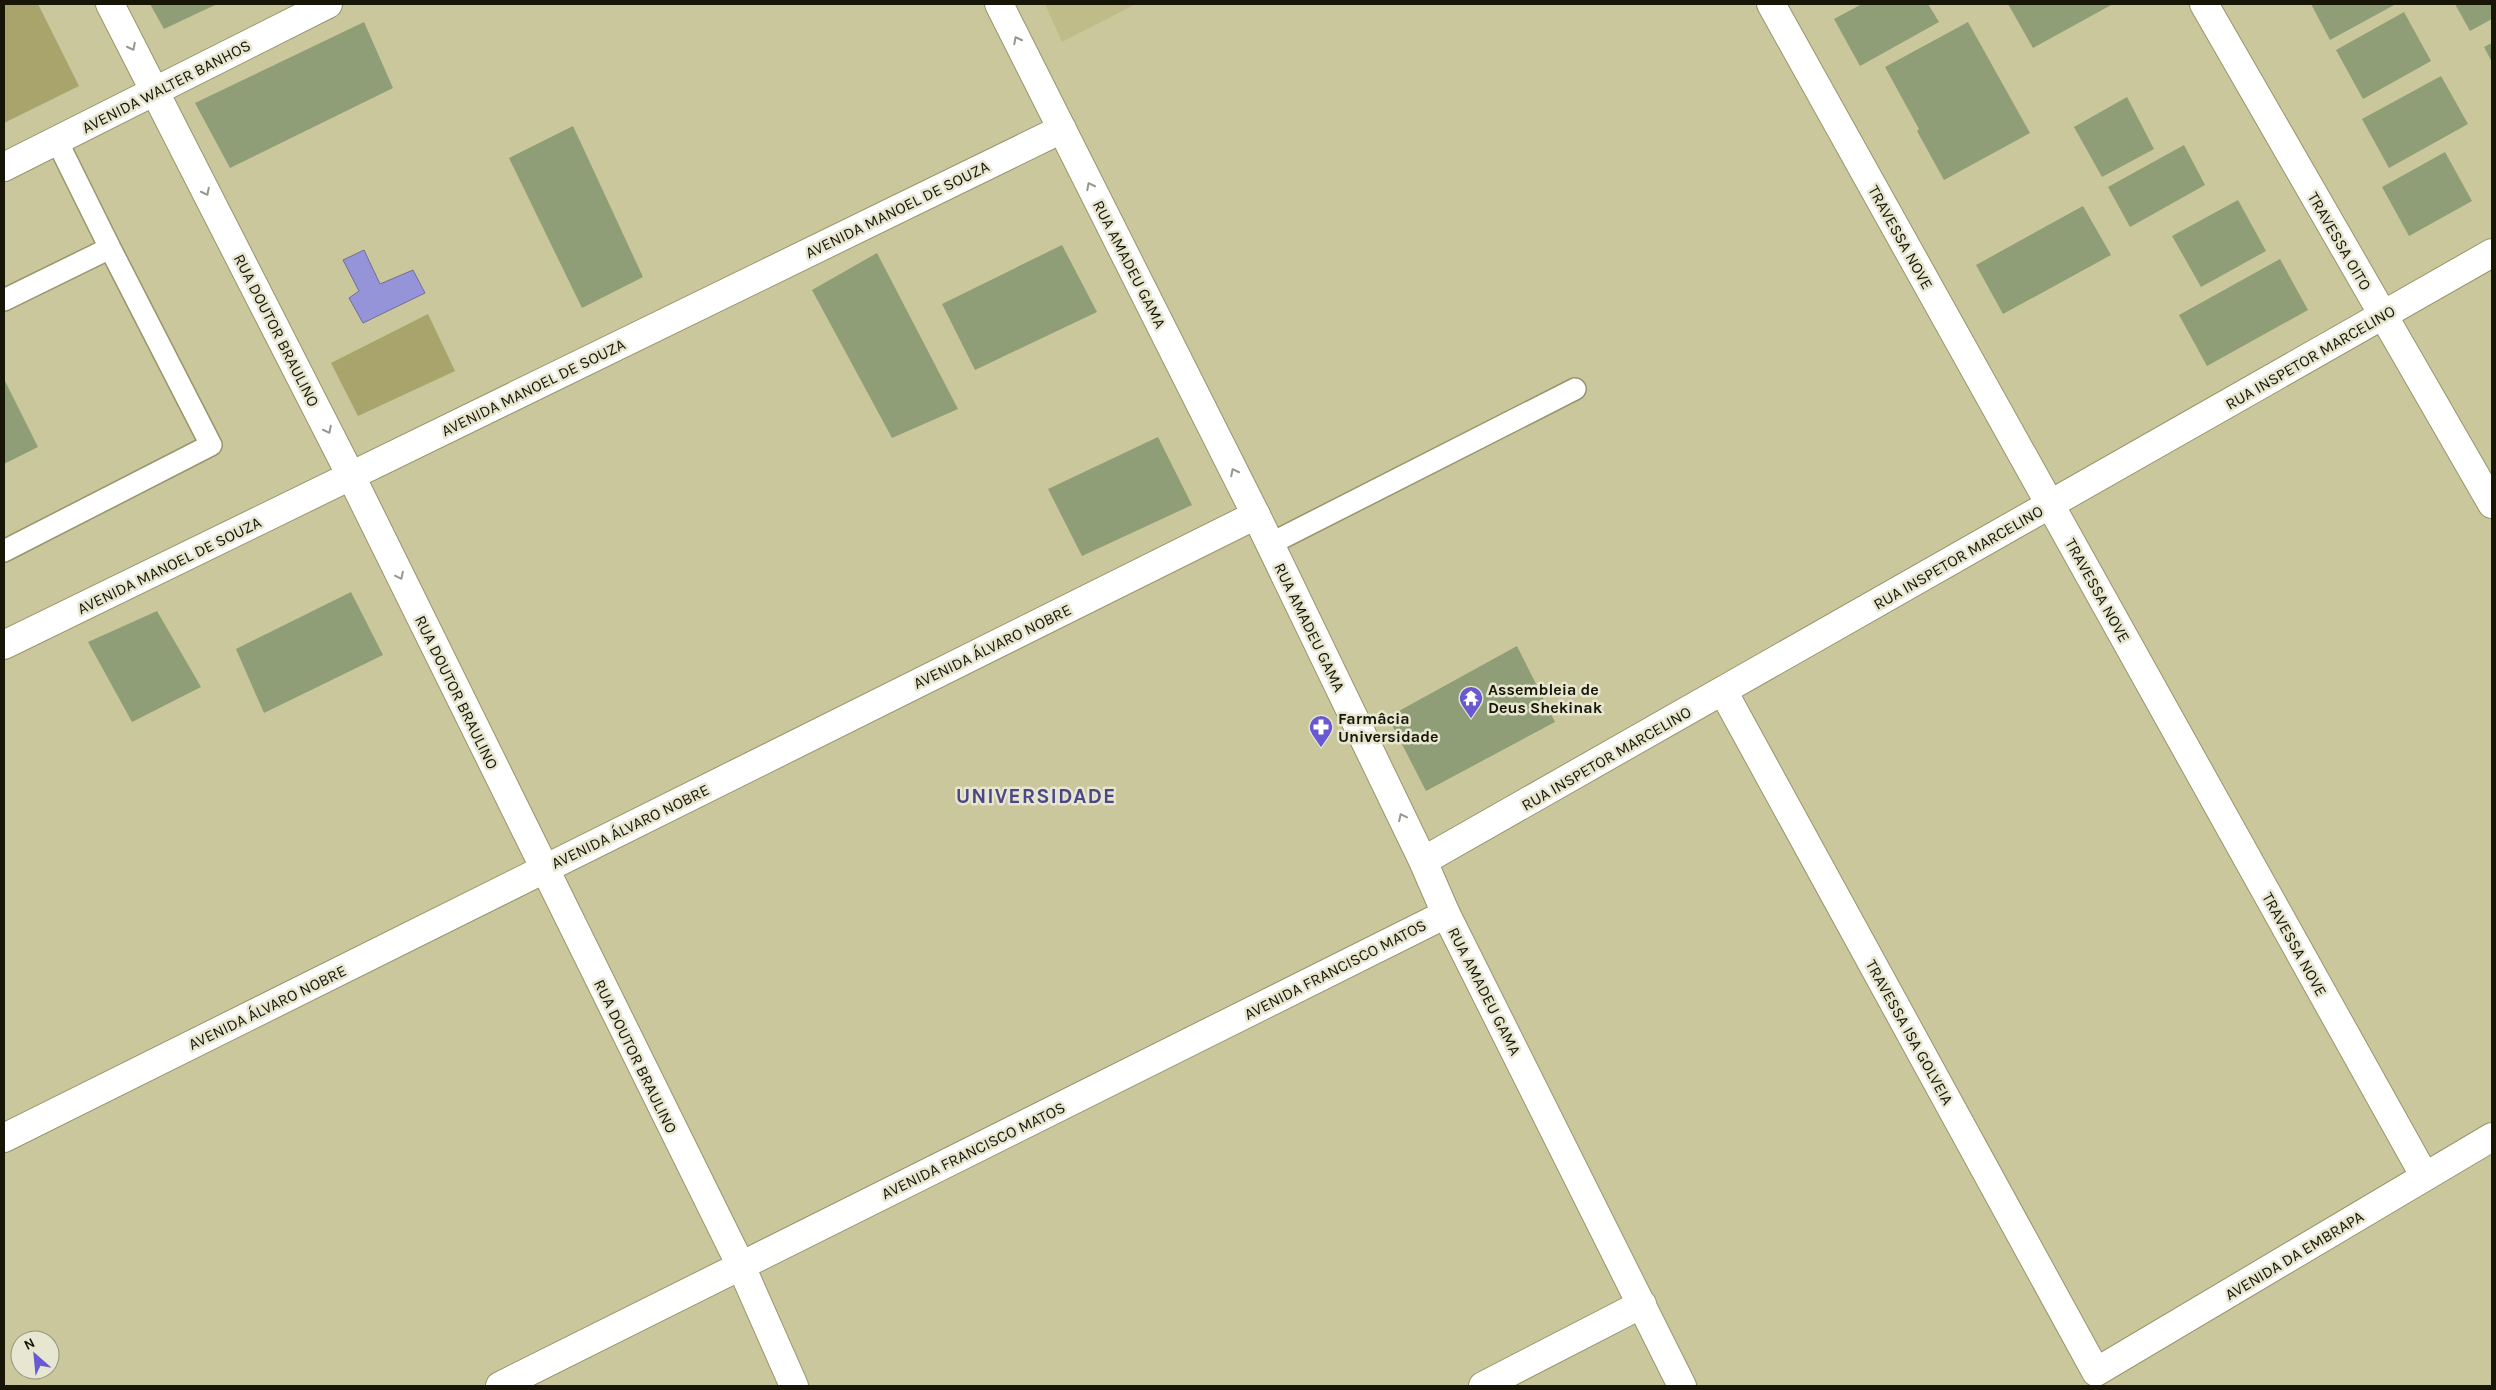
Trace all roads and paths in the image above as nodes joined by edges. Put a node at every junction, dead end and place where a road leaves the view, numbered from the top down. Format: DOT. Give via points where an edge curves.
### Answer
graph roads {
  1 [pos="110,4"];
  2 [pos="328,4"];
  3 [pos="999,4"];
  4 [pos="1771,4"];
  5 [pos="2204,4"];
  6 [pos="155,92"];
  7 [pos="1062,129"];
  8 [pos="57,141"];
  9 [pos="4,167"];
  10 [pos="110,248"];
  11 [pos="2492,252"];
  12 [pos="4,300"];
  13 [pos="2383,315"];
  14 [pos="1576,389"];
  15 [pos="351,476"];
  16 [pos="2492,504"];
  17 [pos="2050,505"];
  18 [pos="1256,515"];
  19 [pos="1270,544"];
  20 [pos="4,551"];
  21 [pos="4,645"];
  22 [pos="1723,691"];
  23 [pos="1423,861"];
  24 [pos="544,869"];
  25 [pos="1446,914"];
  26 [pos="2492,1137"];
  27 [pos="4,1138"];
  28 [pos="2425,1177"];
  29 [pos="740,1266"];
  30 [pos="1642,1304"];
  31 [pos="2095,1379"];
  32 [pos="500,1386"];
  33 [pos="794,1386"];
  34 [pos="1483,1386"];
  35 [pos="1682,1386"];
  1 -- 6 [label="street, RUA DOUTOR BRAULINO, one-way"];
  2 -- 6 [label="street, AVENIDA WALTER BANHOS"];
  7 -- 3 [label="street, RUA AMADEU GAMA, one-way"];
  4 -- 17 [label="street, TRAVESSA NOVE"];
  5 -- 13 [label="street, TRAVESSA OITO"];
  6 -- 8 [label="street, AVENIDA WALTER BANHOS"];
  6 -- 15 [label="street, RUA DOUTOR BRAULINO, one-way"];
  7 -- 15 [label="street, AVENIDA MANOEL DE SOUZA"];
  18 -- 7 [label="street, RUA AMADEU GAMA, one-way"];
  8 -- 9 [label="street, AVENIDA WALTER BANHOS"];
  8 -- 10 [label="lane"];
  10 -- 12 [label="lane"];
  10 -- 20 [label="lane" via="211,445"];
  11 -- 13 [label="street, RUA INSPETOR MARCELINO"];
  13 -- 16 [label="street, TRAVESSA OITO"];
  13 -- 17 [label="street, RUA INSPETOR MARCELINO"];
  14 -- 19 [label="lane"];
  15 -- 21 [label="street, AVENIDA MANOEL DE SOUZA"];
  15 -- 24 [label="street, RUA DOUTOR BRAULINO, one-way"];
  17 -- 22 [label="street, RUA INSPETOR MARCELINO"];
  17 -- 28 [label="street, TRAVESSA NOVE"];
  18 -- 19 [label="street, RUA AMADEU GAMA"];
  18 -- 24 [label="street, AVENIDA ÁLVARO NOBRE"];
  23 -- 19 [label="street, RUA AMADEU GAMA, one-way"];
  22 -- 23 [label="street, RUA INSPETOR MARCELINO"];
  22 -- 31 [label="street, TRAVESSA ISA GOLVEIA"];
  23 -- 25 [label="street, RUA AMADEU GAMA"];
  24 -- 27 [label="street, AVENIDA ÁLVARO NOBRE"];
  24 -- 29 [label="street, RUA DOUTOR BRAULINO"];
  25 -- 29 [label="street, AVENIDA FRANCISCO MATOS"];
  25 -- 30 [label="street, RUA AMADEU GAMA"];
  26 -- 28 [label="street, AVENIDA DA EMBRAPA"];
  28 -- 31 [label="street, AVENIDA DA EMBRAPA"];
  29 -- 32 [label="street, AVENIDA FRANCISCO MATOS"];
  29 -- 33 [label="street, RUA DOUTOR BRAULINO"];
  30 -- 34 [label="street"];
  30 -- 35 [label="street, RUA AMADEU GAMA"];
}
